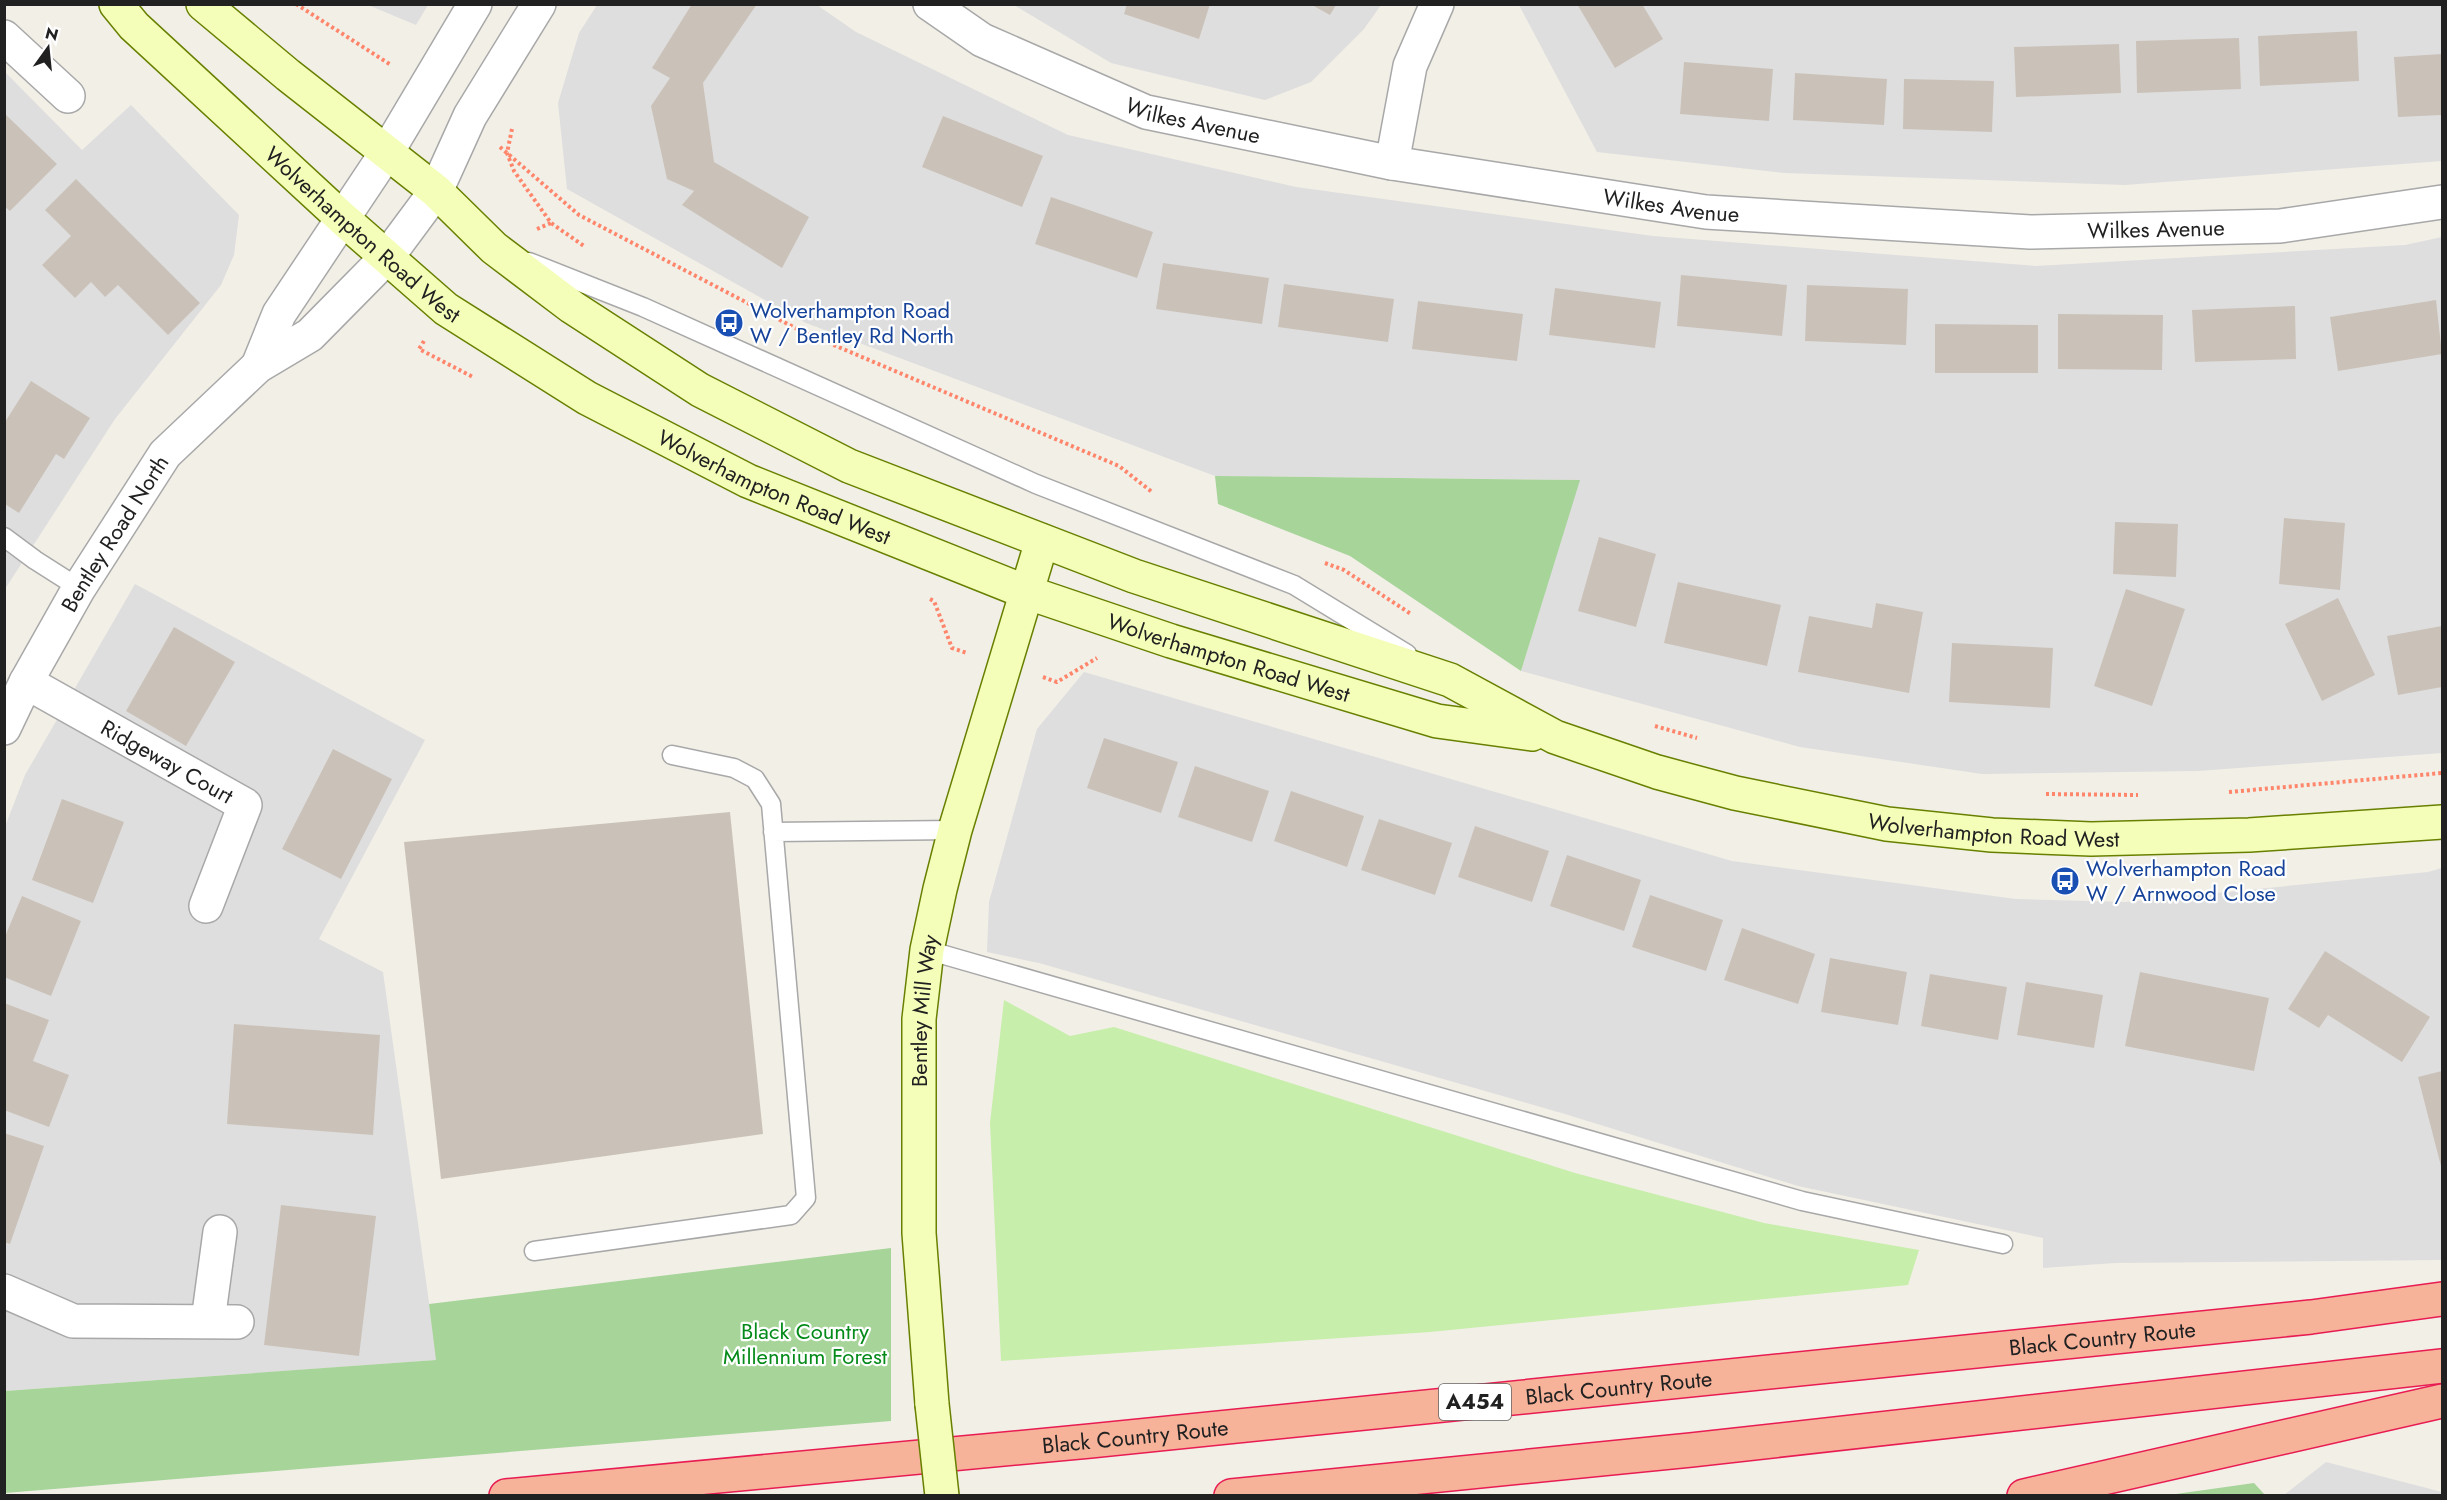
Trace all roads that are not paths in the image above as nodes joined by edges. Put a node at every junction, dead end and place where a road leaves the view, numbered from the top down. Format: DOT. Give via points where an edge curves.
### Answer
graph roads {
  1 [pos="116,4"];
  2 [pos="203,4"];
  3 [pos="475,4"];
  4 [pos="539,4"];
  5 [pos="930,4"];
  6 [pos="1437,4"];
  7 [pos="4,37"];
  8 [pos="68,96"];
  9 [pos="387,152"];
  10 [pos="1392,162"];
  11 [pos="436,190"];
  12 [pos="2442,202"];
  13 [pos="342,218"];
  14 [pos="494,248"];
  15 [pos="387,257"];
  16 [pos="258,366"];
  17 [pos="4,537"];
  18 [pos="1042,542"];
  19 [pos="80,588"];
  20 [pos="1026,592"];
  21 [pos="1450,680"];
  22 [pos="26,682"];
  23 [pos="4,728"];
  24 [pos="1555,737"];
  25 [pos="672,755"];
  26 [pos="2442,822"];
  27 [pos="955,830"];
  28 [pos="773,832"];
  29 [pos="206,906"];
  30 [pos="927,950"];
  31 [pos="220,1232"];
  32 [pos="2003,1244"];
  33 [pos="534,1251"];
  34 [pos="4,1291"];
  35 [pos="2442,1299"];
  36 [pos="2442,1366"];
  37 [pos="2442,1401"];
  38 [pos="506,1496"];
  39 [pos="942,1496"];
  40 [pos="1231,1496"];
  41 [pos="2024,1496"];
  1 -- 13 [label="main road, Wolverhampton Road West" via="134,26"];
  2 -- 9 [label="main road, Wolverhampton Road West"];
  3 -- 9 [label="street, Bentley Road North"];
  4 -- 11 [label="street, Bentley Road North" via="470,116"];
  5 -- 10 [label="street, Wilkes Avenue" via="982,40 1146,112"];
  6 -- 10 [label="street" via="1410,66"];
  7 -- 8 [label="street"];
  9 -- 11 [label="main road, Wolverhampton Road West"];
  9 -- 13 [label="street, Bentley Road North"];
  10 -- 12 [label="street, Wilkes Avenue" via="1706,212 2030,232 2280,226"];
  11 -- 14 [label="main road, Wolverhampton Road West"];
  11 -- 15 [label="street, Bentley Road North"];
  13 -- 15 [label="main road, Wolverhampton Road West"];
  13 -- 16 [label="street, Bentley Road North" via="279,314"];
  14 -- 18 [label="main road, Wolverhampton Road West" via="572,307 700,390 849,466"];
  14 -- 21 [label="lane" via="643,308 1036,484 1294,585"];
  15 -- 16 [label="street, Bentley Road North" via="310,335"];
  15 -- 20 [label="main road, Wolverhampton Road West" via="446,309 587,398 748,481"];
  16 -- 19 [label="street, Bentley Road North" via="165,454"];
  17 -- 19 [label="lane"];
  18 -- 20 [label="main road, Bentley Mill Way"];
  18 -- 21 [label="main road, Wolverhampton Road West"];
  19 -- 22 [label="street, Bentley Road North"];
  20 -- 24 [label="main road, Wolverhampton Road West" via="1171,642 1437,721"];
  20 -- 27 [label="main road, Bentley Mill Way"];
  21 -- 24 [label="main road, Wolverhampton Road West"];
  22 -- 23 [label="street, Bentley Road North"];
  22 -- 29 [label="street, Ridgeway Court" via="246,805"];
  24 -- 26 [label="main road, Wolverhampton Road West" via="1657,772 1735,793 1887,824 1992,835 2091,839 2249,835"];
  25 -- 28 [label="lane" via="734,768 755,779 771,804"];
  27 -- 28 [label="lane"];
  27 -- 30 [label="main road, Bentley Mill Way"];
  28 -- 33 [label="lane" via="807,1198 791,1215"];
  30 -- 32 [label="lane" via="1802,1201"];
  30 -- 39 [label="main road, Bentley Mill Way, bridge" via="919,1019 919,1233"];
  31 -- 34 [label="street" via="223,1322 73,1322"];
  35 -- 38 [label="highway, Black Country Route / A454" via="2311,1317"];
  36 -- 40 [label="highway" via="1691,1450"];
  37 -- 41 [label="highway"];
}
